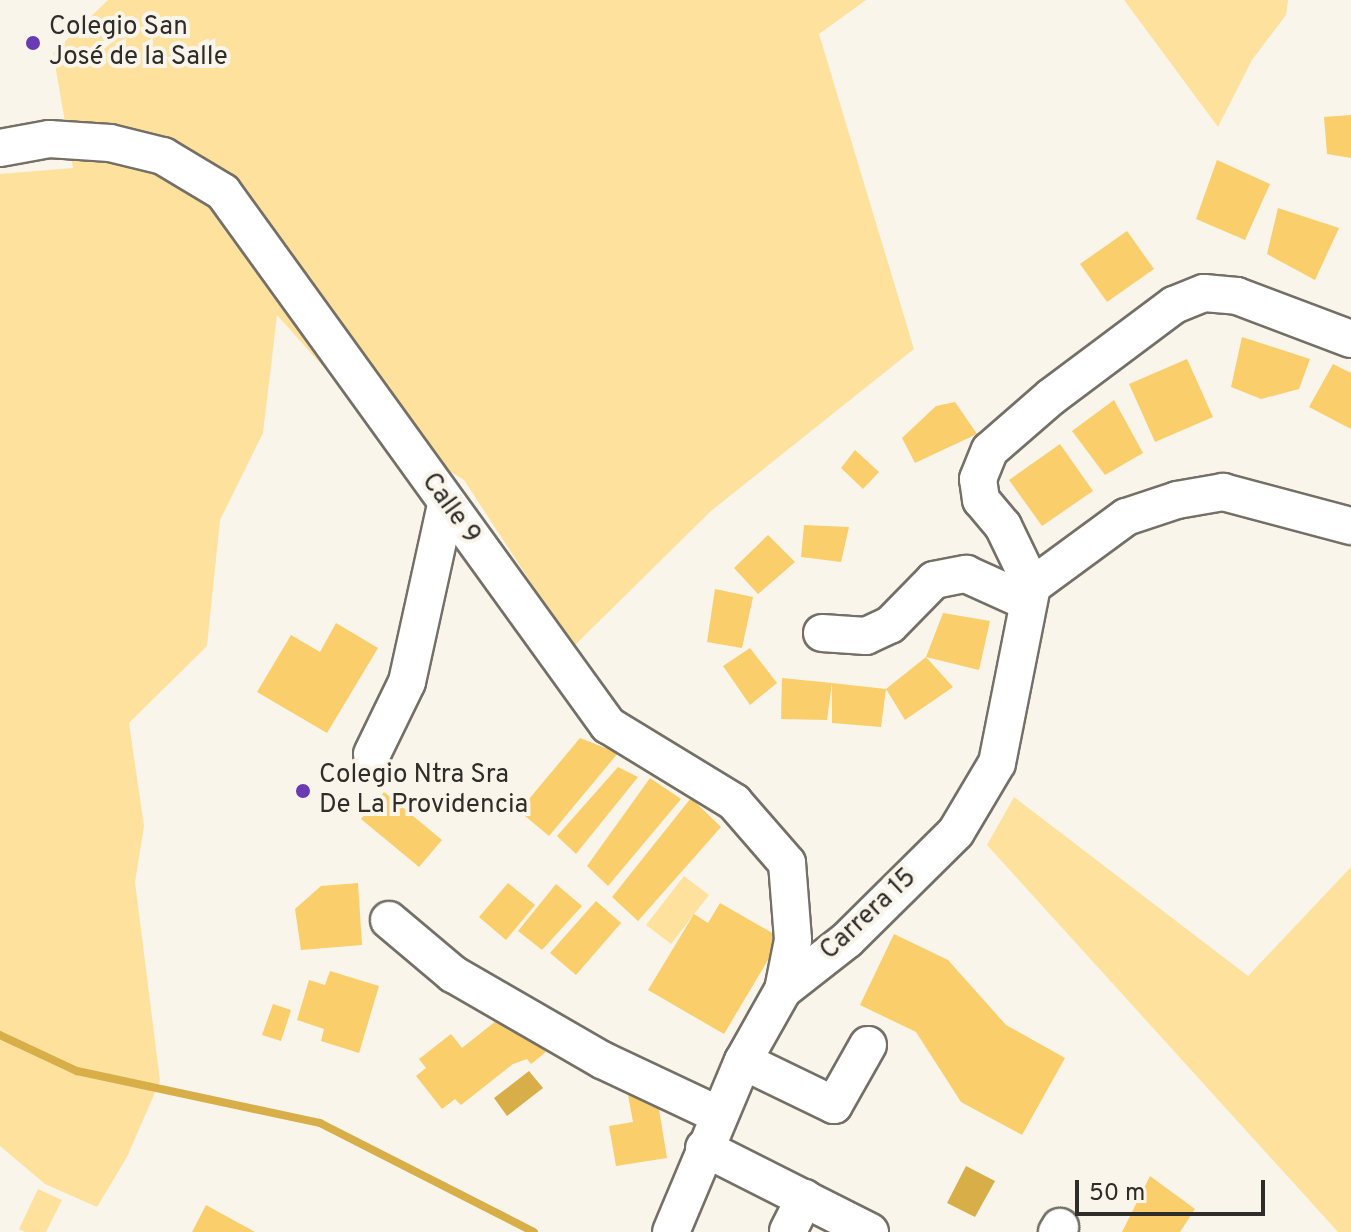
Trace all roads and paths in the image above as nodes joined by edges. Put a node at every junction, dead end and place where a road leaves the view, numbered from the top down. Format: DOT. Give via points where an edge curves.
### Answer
graph roads {
  1 [pos="0,148"];
  2 [pos="1351,339"];
  3 [pos="446,504"];
  4 [pos="1351,526"];
  5 [pos="1030,594"];
  6 [pos="822,633"];
  7 [pos="372,754"];
  8 [pos="389,920"];
  9 [pos="783,990"];
  10 [pos="868,1045"];
  11 [pos="743,1061"];
  12 [pos="719,1115"];
  13 [pos="704,1148"];
  14 [pos="805,1198"];
  15 [pos="788,1231"];
  16 [pos="671,1232"];
  17 [pos="870,1232"];
  1 -- 3 [label="street, Calle 9" via="49,139 110,143 163,156 223,192"];
  2 -- 5 [label="street" via="1237,296 1204,293 1174,305 1051,397 990,450 978,479 981,500 1003,526"];
  3 -- 7 [label="street" via="407,682"];
  3 -- 9 [label="street, Calle 9" via="608,725 734,802 787,863 793,940"];
  4 -- 5 [label="street" via="1223,492 1177,500 1126,517"];
  5 -- 6 [label="street" via="966,574 934,580 890,625 866,636"];
  5 -- 9 [label="street, Carrera 15" via="997,763 956,832 847,940"];
  8 -- 12 [label="street" via="453,974 602,1060"];
  9 -- 11 [label="street, Carrera 15"];
  10 -- 11 [label="street" via="834,1105"];
  11 -- 12 [label="street, Carrera 15"];
  12 -- 13 [label="street, Carrera 15"];
  13 -- 14 [label="street"];
  13 -- 16 [label="street, Carrera 15"];
  14 -- 15 [label="street"];
  14 -- 17 [label="street"];
}
